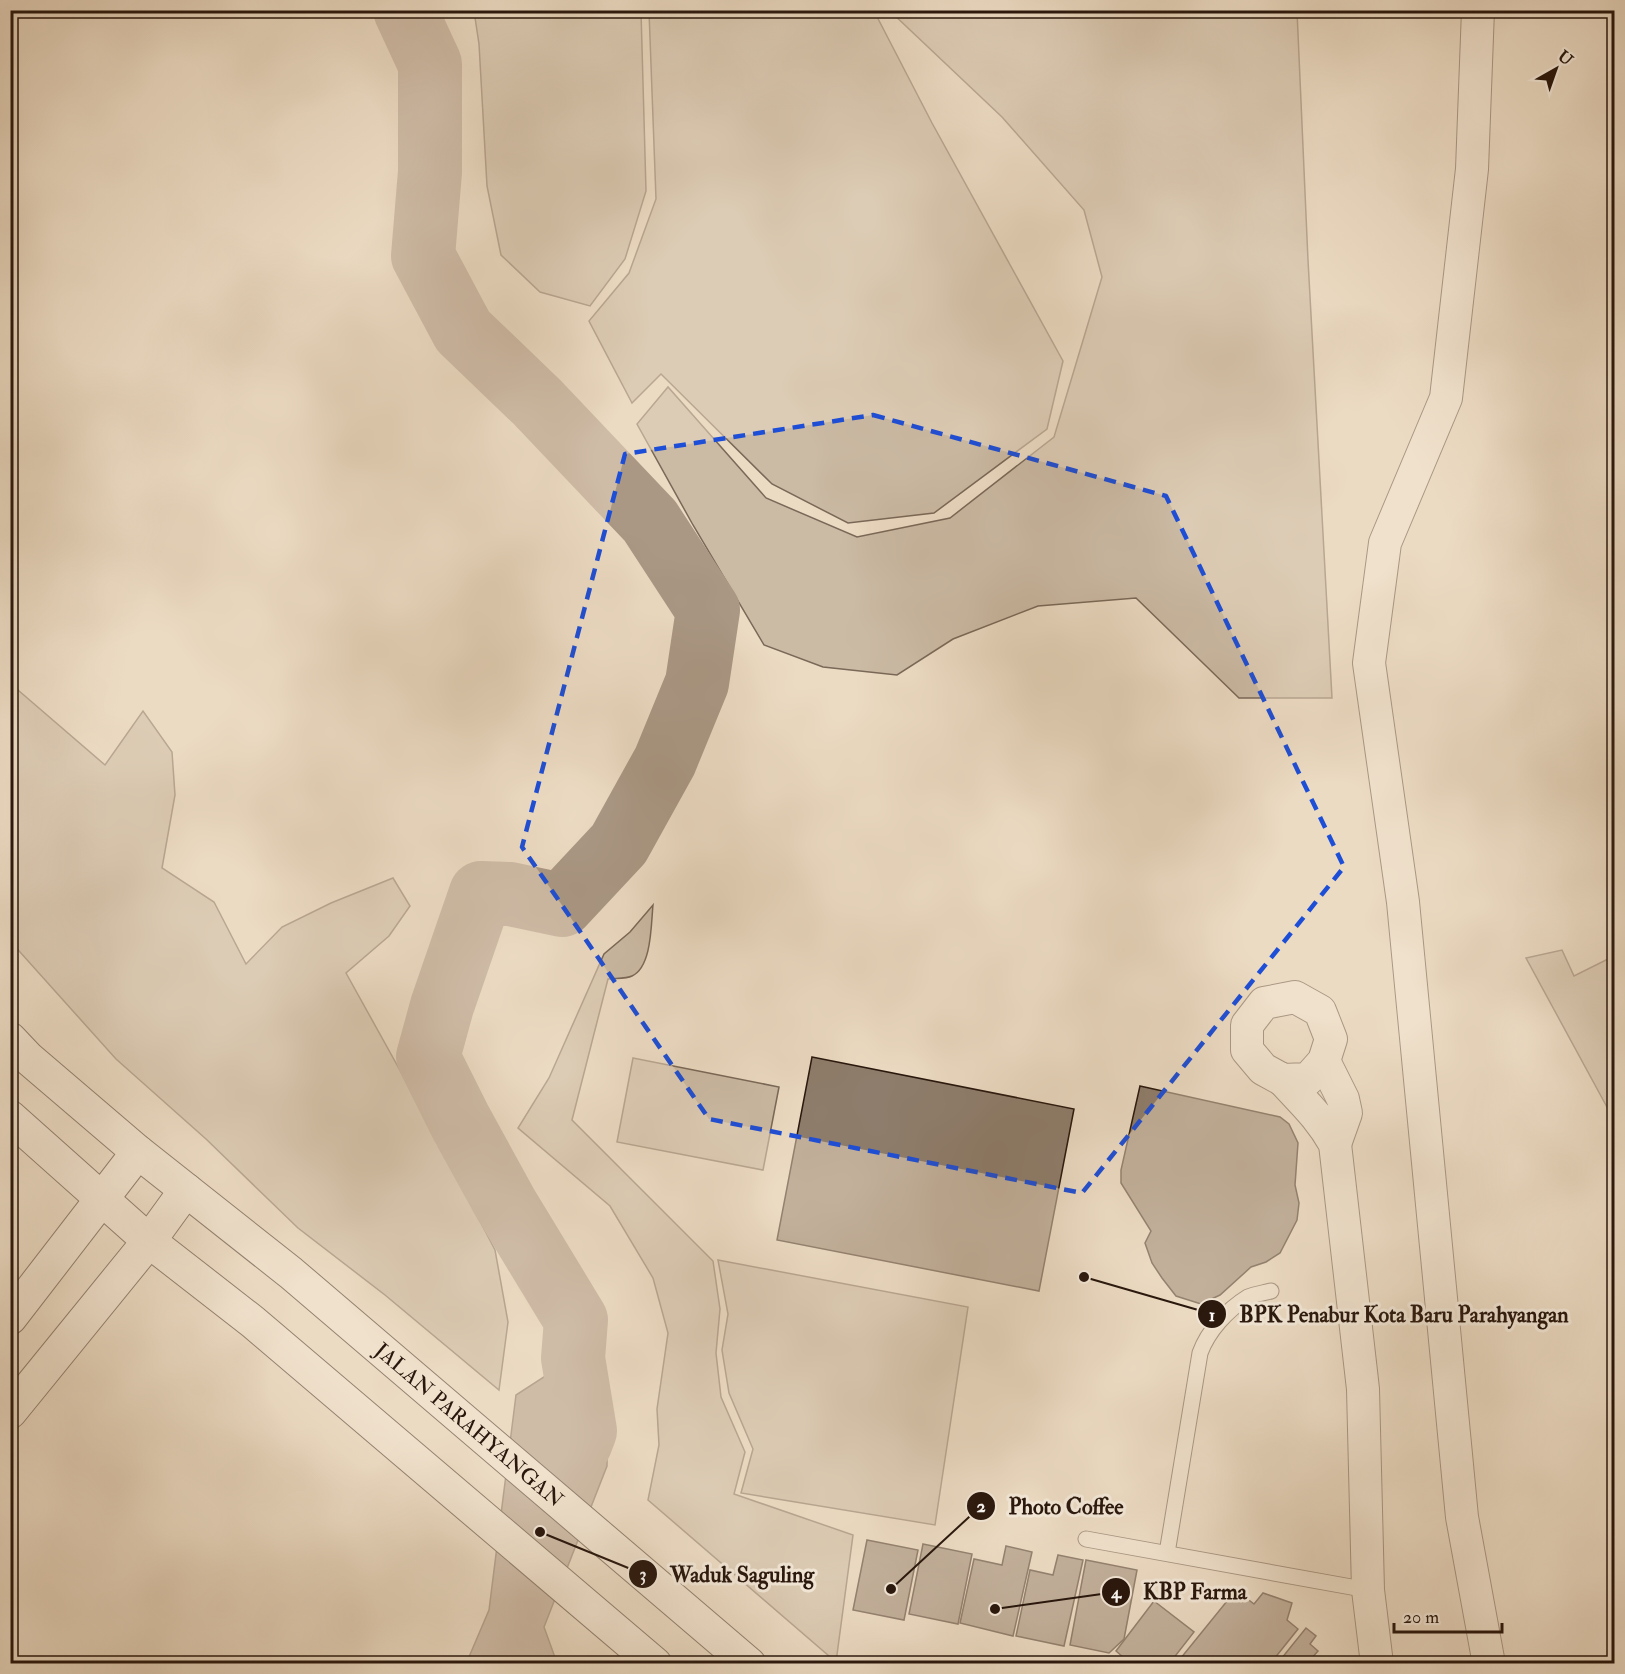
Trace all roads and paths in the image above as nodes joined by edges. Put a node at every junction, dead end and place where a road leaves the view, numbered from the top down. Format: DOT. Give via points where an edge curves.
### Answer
graph roads {
  1 [pos="1478,10"];
  2 [pos="10,1039"];
  3 [pos="1324,1062"];
  4 [pos="1283,1080"];
  5 [pos="10,1118"];
  6 [pos="1335,1144"];
  7 [pos="138,1152"];
  8 [pos="186,1190"];
  9 [pos="102,1201"];
  10 [pos="149,1241"];
  11 [pos="1271,1291"];
  12 [pos="10,1318"];
  13 [pos="10,1412"];
  14 [pos="1086,1539"];
  15 [pos="1167,1553"];
  16 [pos="1368,1590"];
  17 [pos="645,1654"];
  18 [pos="749,1664"];
  19 [pos="1377,1664"];
  20 [pos="1489,1664"];
  1 -- 20 [label="street" via="1472,169 1446,398 1385,543 1369,663 1403,902 1462,1517"];
  2 -- 7 [label="main road, JALAN PARAHYANGAN"];
  3 -- 4 [label="street" via="1308,1079"];
  3 -- 4 [label="street" via="1330,1039 1320,1011 1295,997 1264,1003 1247,1025 1247,1050 1263,1069"];
  3 -- 6 [label="street" via="1346,1113"];
  4 -- 6 [label="street" via="1309,1106"];
  5 -- 9 [label="main road"];
  6 -- 16 [label="street" via="1363,1389"];
  7 -- 8 [label="main road, JALAN PARAHYANGAN"];
  7 -- 9 [label="main road"];
  8 -- 10 [label="main road"];
  8 -- 18 [label="main road, JALAN PARAHYANGAN" via="291,1273"];
  9 -- 10 [label="main road"];
  9 -- 12 [label="main road"];
  10 -- 13 [label="main road"];
  10 -- 17 [label="main road" via="253,1322"];
  11 -- 15 [label="lane" via="1249,1297 1220,1320 1200,1353"];
  14 -- 15 [label="lane"];
  15 -- 16 [label="lane"];
  16 -- 19 [label="street"];
}
